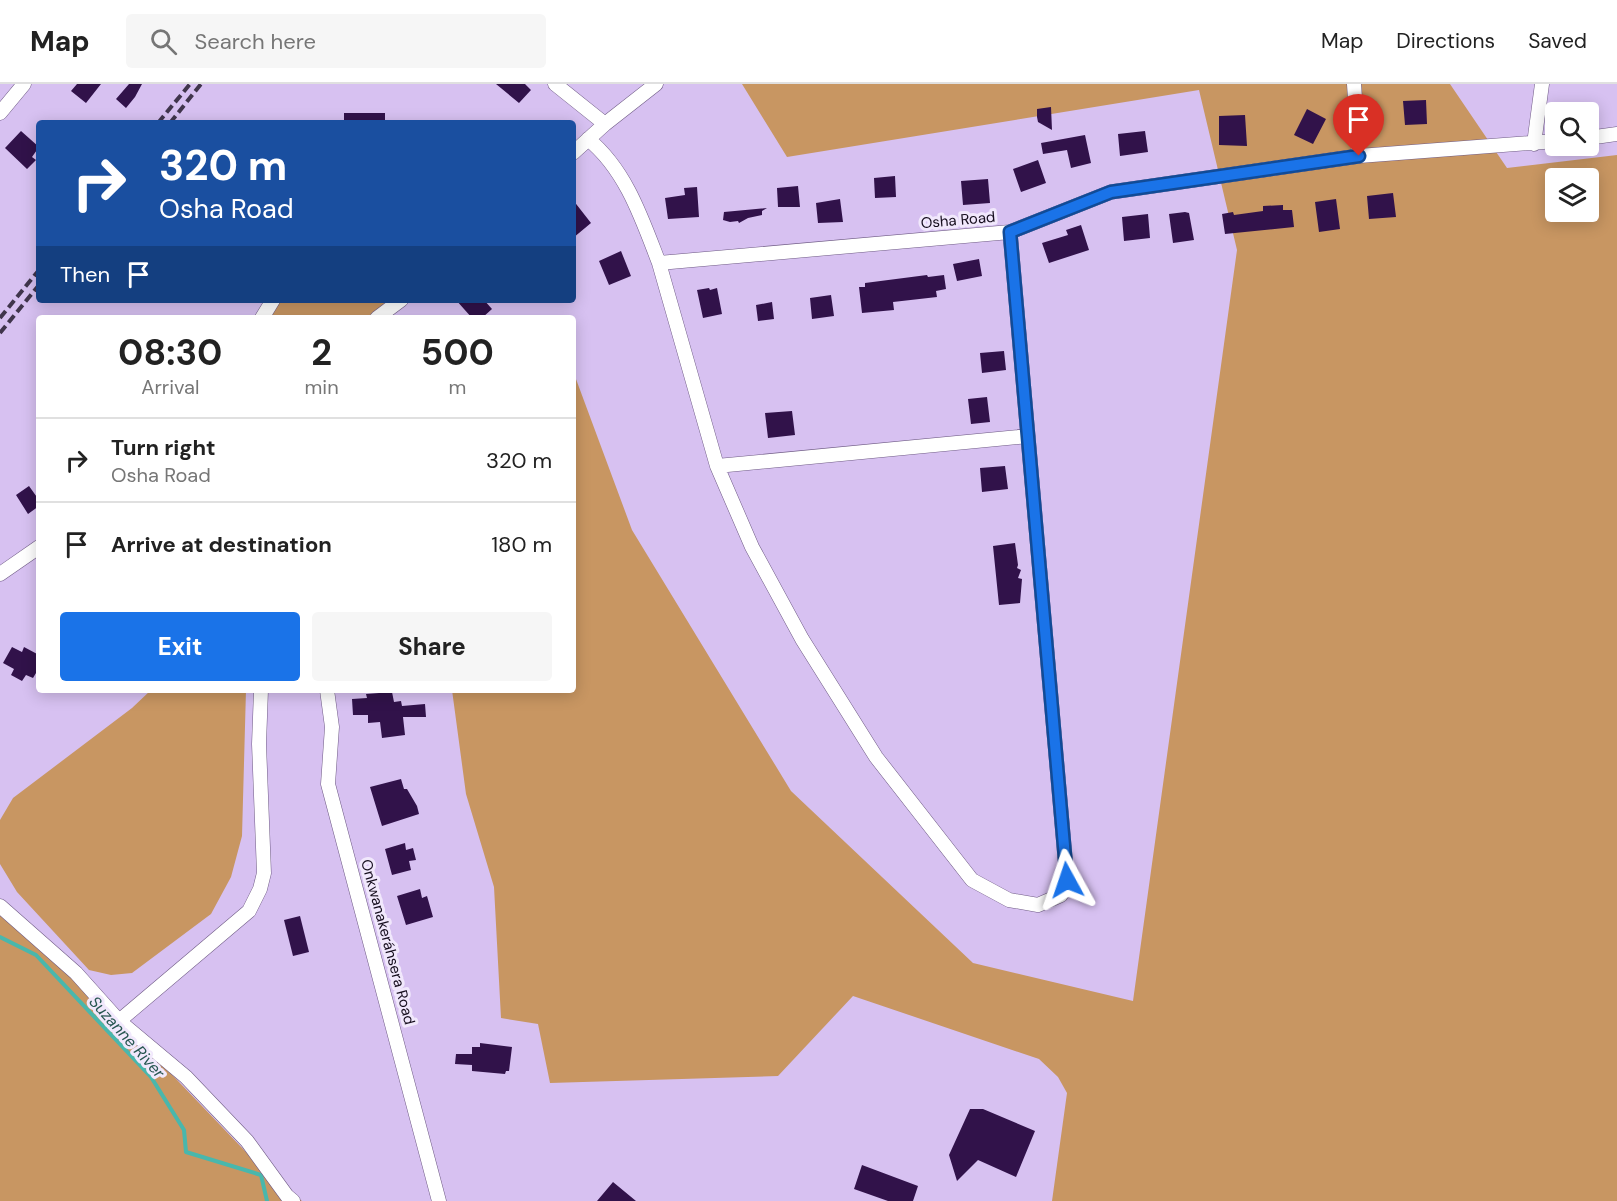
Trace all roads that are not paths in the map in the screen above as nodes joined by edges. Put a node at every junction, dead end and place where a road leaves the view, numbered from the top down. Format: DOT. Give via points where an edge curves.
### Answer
graph roads {
  1 [pos="24,84"];
  2 [pos="555,84"];
  3 [pos="656,84"];
  4 [pos="1354,84"];
  5 [pos="1542,84"];
  6 [pos="0,113"];
  7 [pos="605,124"];
  8 [pos="1617,134"];
  9 [pos="1599,136"];
  10 [pos="588,139"];
  11 [pos="1545,142"];
  12 [pos="1534,144"];
  13 [pos="576,150"];
  14 [pos="1359,156"];
  15 [pos="1010,232"];
  16 [pos="659,263"];
  17 [pos="397,303"];
  18 [pos="381,315"];
  19 [pos="1028,436"];
  20 [pos="717,466"];
  21 [pos="36,549"];
  22 [pos="0,574"];
  23 [pos="261,693"];
  24 [pos="327,693"];
  25 [pos="0,906"];
  26 [pos="119,1022"];
  27 [pos="293,1201"];
  28 [pos="440,1201"];
  1 -- 6 [label="street"];
  2 -- 7 [label="street"];
  3 -- 7 [label="street"];
  4 -- 14 [label="street"];
  5 -- 12 [label="street"];
  7 -- 10 [label="street"];
  8 -- 9 [label="street"];
  10 -- 13 [label="street"];
  10 -- 16 [label="street" via="604,152 633,197"];
  11 -- 12 [label="street, Osha Road"];
  12 -- 14 [label="street, Osha Road"];
  14 -- 15 [label="street, Osha Road" via="1111,192"];
  15 -- 16 [label="street, Osha Road"];
  15 -- 19 [label="street"];
  16 -- 20 [label="street"];
  17 -- 18 [label="street"];
  19 -- 20 [label="street"];
  19 -- 20 [label="street" via="1067,880 1061,895 1038,905 1009,900 972,880 876,757 802,639 752,547"];
  21 -- 22 [label="street"];
  23 -- 26 [label="street" via="264,873 260,889 249,911"];
  24 -- 28 [label="street, Onkwanakeráhsera Road" via="332,727 328,784"];
  25 -- 26 [label="street" via="76,974"];
  26 -- 27 [label="street" via="186,1077 247,1142"];
}
